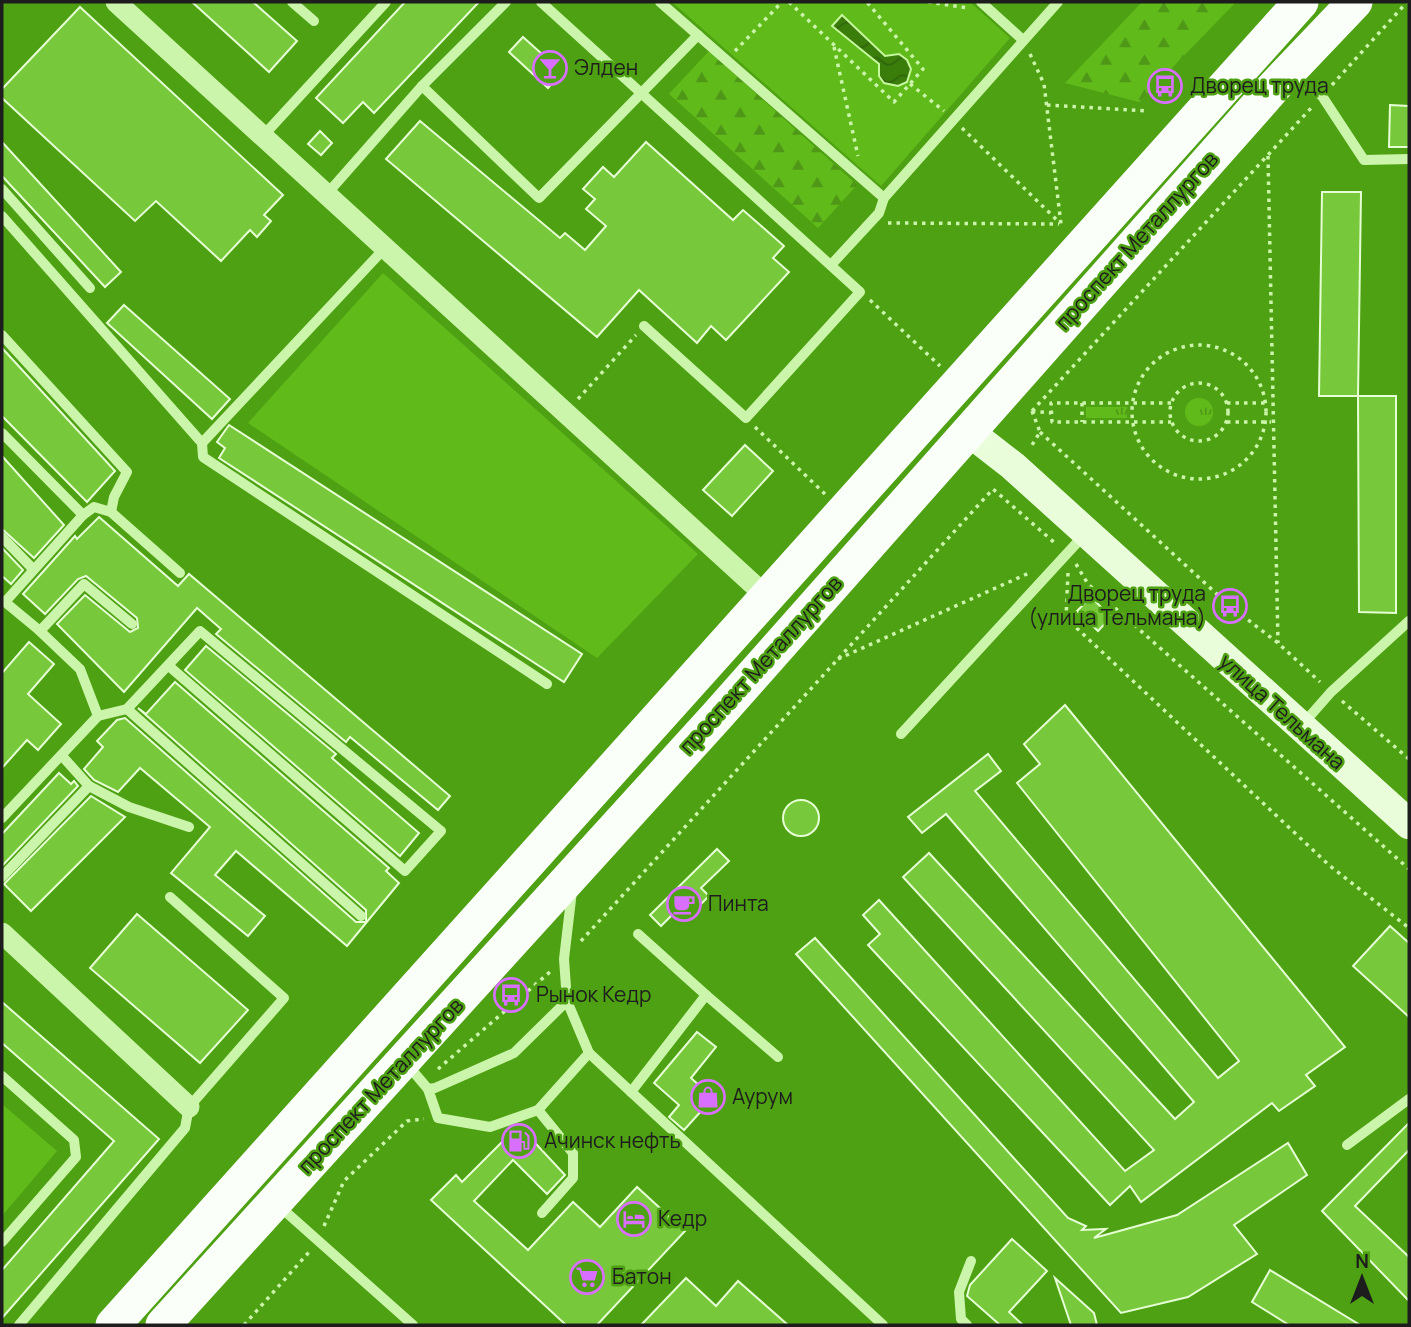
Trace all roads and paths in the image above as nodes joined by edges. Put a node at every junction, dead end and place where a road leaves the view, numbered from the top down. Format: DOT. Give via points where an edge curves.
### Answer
graph roads {
  1 [pos="116,2"];
  2 [pos="292,2"];
  3 [pos="386,2"];
  4 [pos="506,2"];
  5 [pos="541,2"];
  6 [pos="660,2"];
  7 [pos="782,2"];
  8 [pos="789,2"];
  9 [pos="867,2"];
  10 [pos="928,2"];
  11 [pos="967,2"];
  12 [pos="981,2"];
  13 [pos="1058,2"];
  14 [pos="1301,2"];
  15 [pos="1355,2"];
  16 [pos="1407,2"];
  17 [pos="314,21"];
  18 [pos="698,35"];
  19 [pos="1023,40"];
  20 [pos="724,44"];
  21 [pos="833,44"];
  22 [pos="1289,72"];
  23 [pos="910,85"];
  24 [pos="422,86"];
  25 [pos="642,95"];
  26 [pos="1322,96"];
  27 [pos="1047,106"];
  28 [pos="944,111"];
  29 [pos="1147,111"];
  30 [pos="935,121"];
  31 [pos="955,121"];
  32 [pos="263,136"];
  33 [pos="1268,156"];
  34 [pos="1409,159"];
  35 [pos="861,168"];
  36 [pos="2,189"];
  37 [pos="326,195"];
  38 [pos="884,198"];
  39 [pos="879,213"];
  40 [pos="2,216"];
  41 [pos="1061,224"];
  42 [pos="384,249"];
  43 [pos="831,265"];
  44 [pos="90,288"];
  45 [pos="860,292"];
  46 [pos="644,326"];
  47 [pos="2,334"];
  48 [pos="940,366"];
  49 [pos="1271,402"];
  50 [pos="1082,403"];
  51 [pos="1133,403"];
  52 [pos="1171,403"];
  53 [pos="1227,403"];
  54 [pos="1265,403"];
  55 [pos="939,405"];
  56 [pos="1032,411"];
  57 [pos="566,413"];
  58 [pos="1051,413"];
  59 [pos="746,418"];
  60 [pos="1082,422"];
  61 [pos="1133,422"];
  62 [pos="1171,422"];
  63 [pos="1227,422"];
  64 [pos="1265,422"];
  65 [pos="1271,422"];
  66 [pos="968,430"];
  67 [pos="1040,432"];
  68 [pos="2,433"];
  69 [pos="202,443"];
  70 [pos="1032,445"];
  71 [pos="827,496"];
  72 [pos="111,512"];
  73 [pos="82,515"];
  74 [pos="2,537"];
  75 [pos="1077,544"];
  76 [pos="33,569"];
  77 [pos="1032,571"];
  78 [pos="180,573"];
  79 [pos="766,596"];
  80 [pos="3,600"];
  81 [pos="1409,621"];
  82 [pos="132,624"];
  83 [pos="40,631"];
  84 [pos="1278,643"];
  85 [pos="834,661"];
  86 [pos="170,667"];
  87 [pos="547,684"];
  88 [pos="1331,692"];
  89 [pos="127,709"];
  90 [pos="99,716"];
  91 [pos="1300,727"];
  92 [pos="901,734"];
  93 [pos="63,757"];
  94 [pos="1409,759"];
  95 [pos="89,786"];
  96 [pos="4,811"];
  97 [pos="1409,824"];
  98 [pos="189,828"];
  99 [pos="1409,869"];
  100 [pos="573,874"];
  101 [pos="2,877"];
  102 [pos="170,897"];
  103 [pos="361,916"];
  104 [pos="1409,928"];
  105 [pos="2,933"];
  106 [pos="638,934"];
  107 [pos="565,960"];
  108 [pos="706,995"];
  109 [pos="567,1000"];
  110 [pos="589,1053"];
  111 [pos="778,1057"];
  112 [pos="404,1061"];
  113 [pos="2,1076"];
  114 [pos="432,1088"];
  115 [pos="631,1092"];
  116 [pos="1409,1099"];
  117 [pos="189,1107"];
  118 [pos="538,1110"];
  119 [pos="438,1118"];
  120 [pos="1347,1145"];
  121 [pos="273,1201"];
  122 [pos="542,1213"];
  123 [pos="318,1241"];
  124 [pos="2,1242"];
  125 [pos="971,1261"];
  126 [pos="879,1324"];
  127 [pos="19,1325"];
  128 [pos="113,1325"];
  129 [pos="163,1325"];
  130 [pos="244,1325"];
  131 [pos="413,1325"];
  132 [pos="967,1325"];
  1 -- 32 [label="street"];
  2 -- 17 [label="lane"];
  3 -- 32 [label="lane"];
  4 -- 24 [label="lane"];
  5 -- 25 [label="lane"];
  6 -- 18 [label="lane"];
  7 -- 20 [label="path" via="733,53"];
  8 -- 21 [label="path"];
  9 -- 23 [label="path" via="923,69"];
  10 -- 11 [label="path" via="977,10"];
  12 -- 19 [label="lane"];
  13 -- 19 [label="lane"];
  14 -- 55 [label="main road, проспект Металлургов"];
  15 -- 22 [label="main road, проспект Металлургов"];
  16 -- 26 [label="path"];
  18 -- 25 [label="lane"];
  18 -- 38 [label="lane"];
  19 -- 27 [label="path" via="1044,84"];
  19 -- 31 [label="lane"];
  21 -- 23 [label="path" via="894,102"];
  21 -- 35 [label="path"];
  22 -- 26 [label="lane"];
  22 -- 66 [label="main road, проспект Металлургов"];
  23 -- 28 [label="path"];
  24 -- 25 [label="lane" via="539,198"];
  24 -- 37 [label="lane"];
  25 -- 43 [label="lane"];
  26 -- 33 [label="path"];
  26 -- 34 [label="lane" via="1364,160"];
  27 -- 29 [label="path"];
  27 -- 41 [label="path"];
  28 -- 30 [label="path"];
  28 -- 31 [label="path"];
  31 -- 38 [label="lane"];
  31 -- 41 [label="path"];
  32 -- 37 [label="street"];
  33 -- 49 [label="path"];
  33 -- 56 [label="path"];
  36 -- 44 [label="lane"];
  37 -- 42 [label="street"];
  38 -- 39 [label="lane"];
  39 -- 41 [label="path" via="889,224"];
  39 -- 43 [label="lane"];
  40 -- 69 [label="lane"];
  42 -- 57 [label="street"];
  42 -- 69 [label="lane"];
  43 -- 45 [label="lane"];
  45 -- 48 [label="path"];
  45 -- 59 [label="lane"];
  46 -- 57 [label="path"];
  46 -- 59 [label="lane"];
  47 -- 72 [label="lane" via="127,472"];
  49 -- 54 [label="path"];
  49 -- 65 [label="path"];
  50 -- 51 [label="path"];
  50 -- 58 [label="path" via="1051,403"];
  50 -- 60 [label="path"];
  51 -- 52 [label="path"];
  51 -- 54 [label="path" via="1137,385 1154,363 1178,348 1206,345 1244,362 1260,385"];
  51 -- 61 [label="path"];
  52 -- 53 [label="path" via="1181,388 1199,383 1216,388"];
  52 -- 62 [label="path"];
  53 -- 54 [label="path"];
  53 -- 63 [label="path"];
  54 -- 64 [label="path"];
  55 -- 66 [label="main road"];
  55 -- 79 [label="main road, проспект Металлургов"];
  56 -- 58 [label="path"];
  56 -- 67 [label="path"];
  57 -- 79 [label="street"];
  58 -- 60 [label="path" via="1052,422"];
  59 -- 71 [label="path"];
  60 -- 61 [label="path"];
  61 -- 62 [label="path"];
  61 -- 64 [label="path" via="1137,440 1154,462 1178,476 1206,479 1244,462"];
  62 -- 63 [label="path" via="1181,436 1199,442 1216,436"];
  63 -- 64 [label="path"];
  64 -- 65 [label="path"];
  65 -- 84 [label="path"];
  66 -- 75 [label="main road, улица Тельмана" via="1013,466"];
  66 -- 100 [label="main road, проспект Металлургов"];
  67 -- 70 [label="path"];
  67 -- 84 [label="path" via="1230,606"];
  68 -- 73 [label="lane"];
  69 -- 87 [label="lane" via="203,457"];
  72 -- 73 [label="lane" via="94,507"];
  72 -- 78 [label="lane"];
  73 -- 76 [label="lane"];
  74 -- 76 [label="lane"];
  75 -- 85 [label="path" via="993,489"];
  75 -- 91 [label="main road, улица Тельмана"];
  75 -- 92 [label="lane"];
  75 -- 99 [label="path" via="1088,584"];
  75 -- 104 [label="path" via="1066,618 1330,866"];
  76 -- 80 [label="lane"];
  77 -- 85 [label="path"];
  79 -- 128 [label="main road, проспект Металлургов"];
  80 -- 83 [label="lane"];
  81 -- 88 [label="lane"];
  82 -- 83 [label="lane" via="84,584"];
  83 -- 90 [label="lane" via="80,669"];
  84 -- 88 [label="path"];
  85 -- 107 [label="path"];
  86 -- 86 [label="lane" via="200,631 441,831 405,872"];
  86 -- 89 [label="lane"];
  88 -- 91 [label="lane"];
  88 -- 94 [label="path"];
  89 -- 90 [label="lane"];
  89 -- 103 [label="lane"];
  90 -- 93 [label="lane"];
  91 -- 97 [label="main road, улица Тельмана"];
  93 -- 95 [label="lane"];
  93 -- 96 [label="lane"];
  95 -- 98 [label="lane" via="129,807"];
  95 -- 101 [label="lane"];
  100 -- 107 [label="lane"];
  100 -- 112 [label="main road, проспект Металлургов"];
  102 -- 117 [label="lane" via="284,998"];
  105 -- 117 [label="street"];
  106 -- 108 [label="lane"];
  107 -- 109 [label="lane"];
  107 -- 114 [label="path" via="437,1070"];
  108 -- 111 [label="lane"];
  108 -- 115 [label="lane"];
  109 -- 110 [label="lane"];
  109 -- 114 [label="lane" via="514,1053"];
  110 -- 115 [label="lane"];
  110 -- 118 [label="lane"];
  112 -- 114 [label="lane"];
  112 -- 121 [label="main road, проспект Металлургов"];
  113 -- 124 [label="lane" via="74,1140 76,1157"];
  114 -- 119 [label="lane"];
  115 -- 126 [label="lane"];
  116 -- 120 [label="lane"];
  117 -- 127 [label="lane" via="185,1128"];
  118 -- 119 [label="lane" via="489,1127"];
  118 -- 122 [label="lane" via="573,1153 573,1178"];
  119 -- 123 [label="path" via="407,1121 344,1181"];
  121 -- 123 [label="lane"];
  121 -- 129 [label="main road, проспект Металлургов"];
  123 -- 130 [label="path"];
  123 -- 131 [label="lane"];
  125 -- 132 [label="lane" via="959,1292 961,1319"];
}
